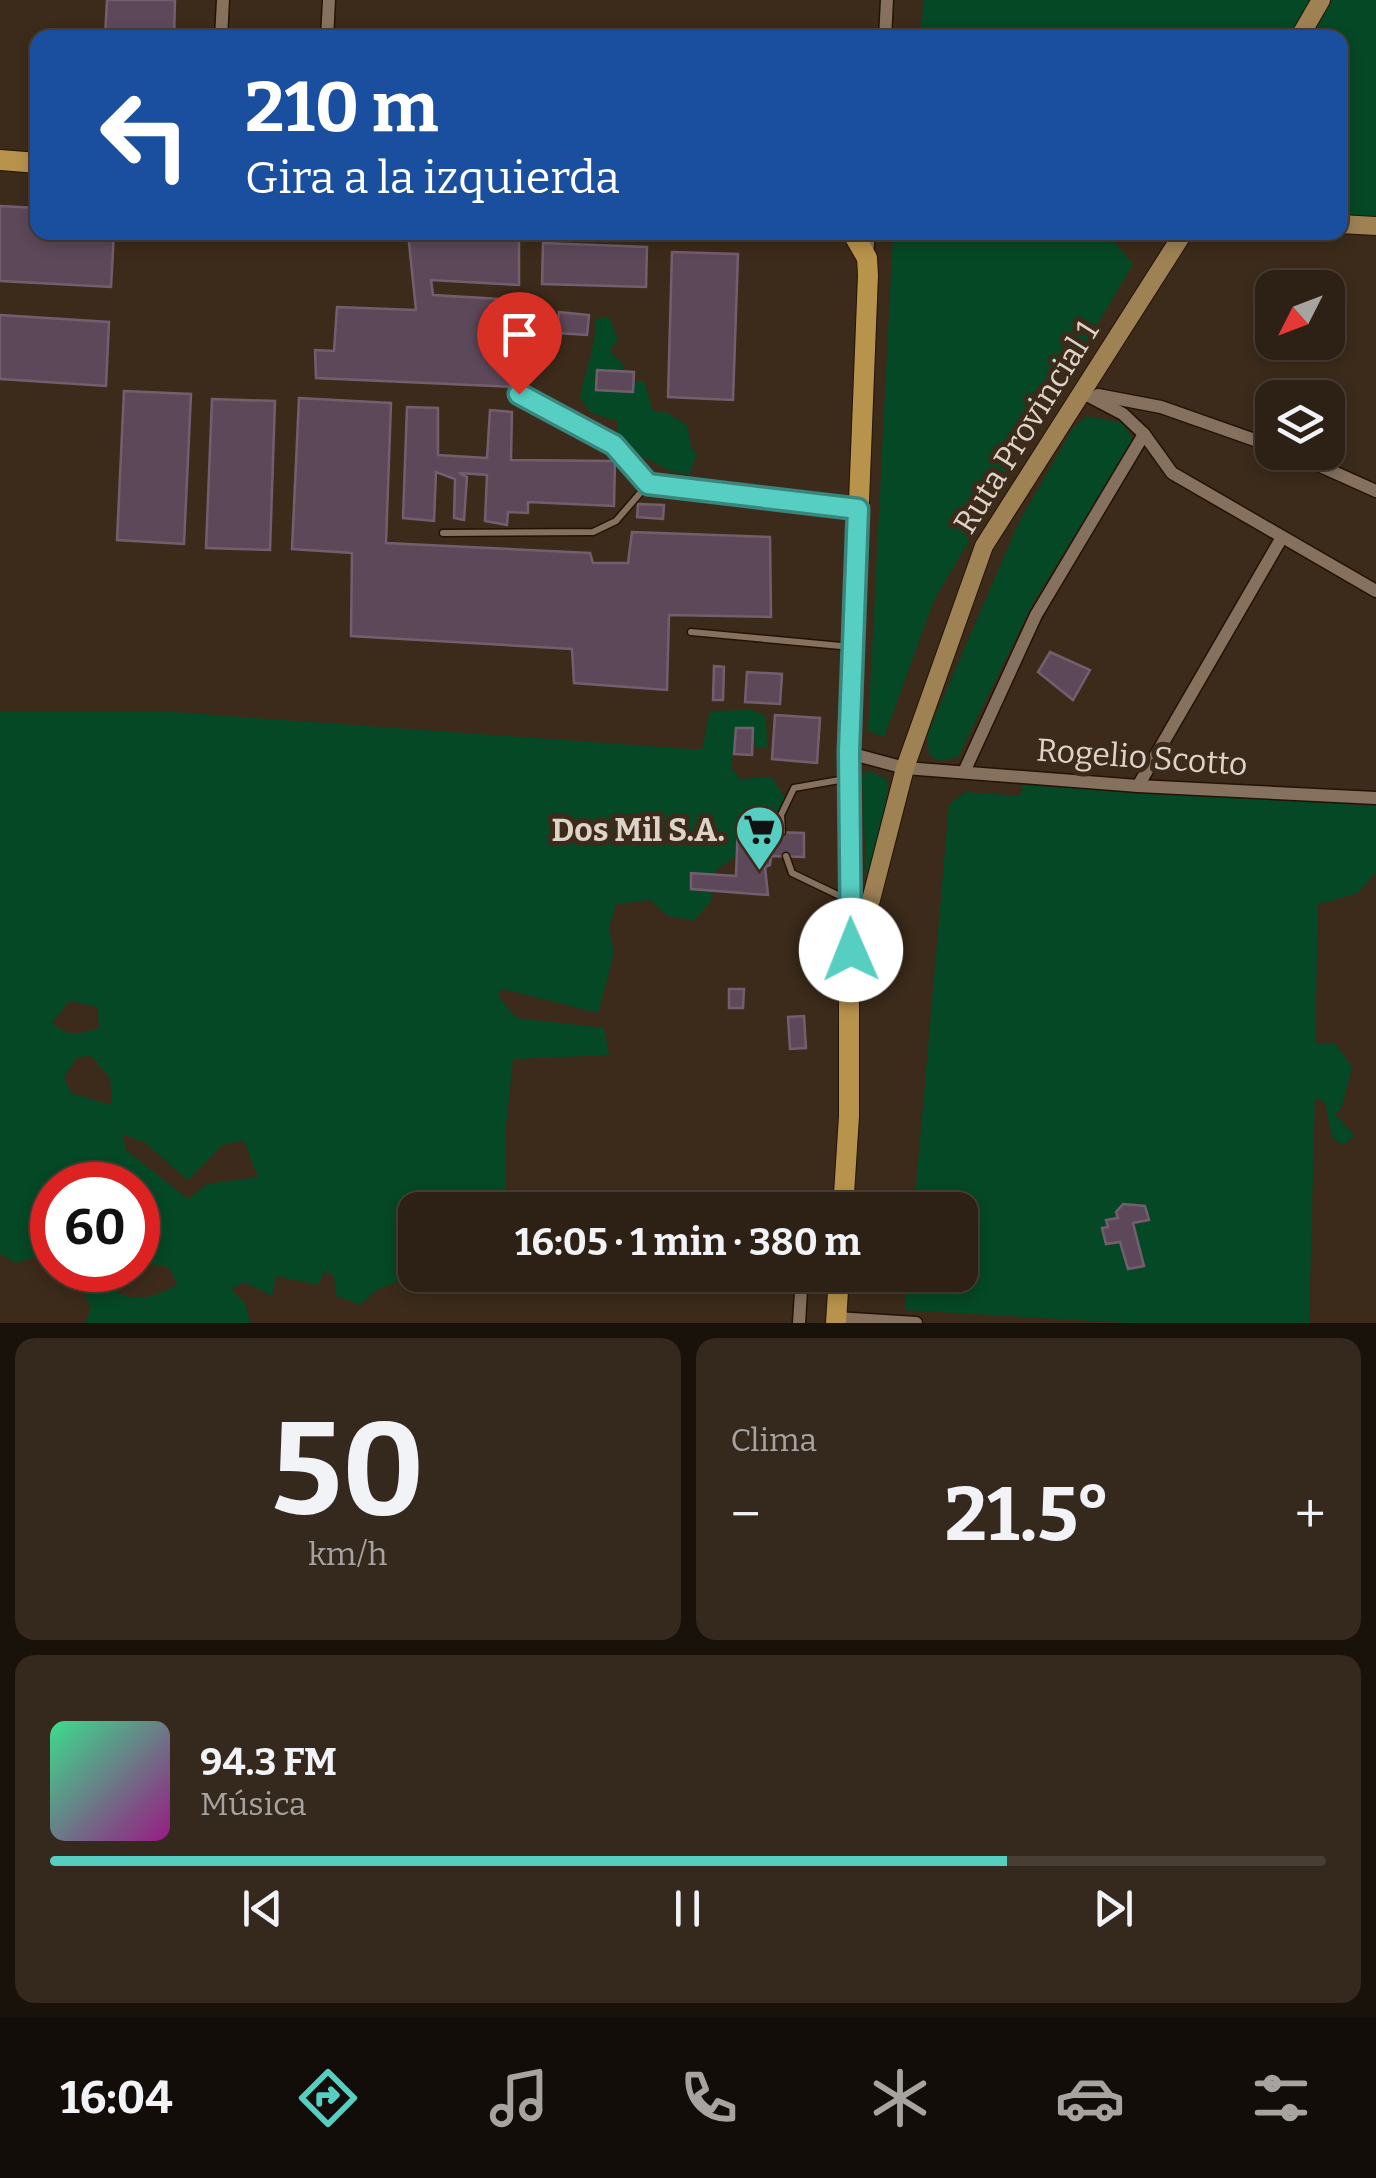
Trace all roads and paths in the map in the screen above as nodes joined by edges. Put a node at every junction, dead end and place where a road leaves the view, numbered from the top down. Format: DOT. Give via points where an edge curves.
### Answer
graph roads {
  1 [pos="223,0"];
  2 [pos="329,0"];
  3 [pos="887,0"];
  4 [pos="1321,0"];
  5 [pos="221,30"];
  6 [pos="327,30"];
  7 [pos="885,30"];
  8 [pos="1304,30"];
  9 [pos="0,160"];
  10 [pos="30,162"];
  11 [pos="1348,224"];
  12 [pos="1376,226"];
  13 [pos="857,240"];
  14 [pos="868,240"];
  15 [pos="1179,240"];
  16 [pos="867,258"];
  17 [pos="1082,393"];
  18 [pos="519,394"];
  19 [pos="1144,434"];
  20 [pos="1255,440"];
  21 [pos="1329,470"];
  22 [pos="648,484"];
  23 [pos="1376,491"];
  24 [pos="858,509"];
  25 [pos="443,533"];
  26 [pos="1280,539"];
  27 [pos="1376,591"];
  28 [pos="691,632"];
  29 [pos="853,647"];
  30 [pos="849,752"];
  31 [pos="905,768"];
  32 [pos="964,772"];
  33 [pos="849,778"];
  34 [pos="1138,786"];
  35 [pos="1376,798"];
  36 [pos="782,832"];
  37 [pos="786,856"];
  38 [pos="850,900"];
  39 [pos="851,950"];
  40 [pos="844,1192"];
  41 [pos="801,1292"];
  42 [pos="838,1292"];
  43 [pos="836,1320"];
  44 [pos="799,1323"];
  45 [pos="916,1323"];
  1 -- 5 [label="street"];
  2 -- 6 [label="street"];
  3 -- 7 [label="street"];
  4 -- 8 [label="main road"];
  9 -- 10 [label="main road"];
  11 -- 12 [label="main road"];
  13 -- 16 [label="main road"];
  14 -- 16 [label="street"];
  15 -- 17 [label="main road, Ruta Provincial 1"];
  16 -- 24 [label="main road"];
  17 -- 19 [label="street" via="1123,414"];
  17 -- 20 [label="street" via="1161,407"];
  17 -- 31 [label="main road, Ruta Provincial 1" via="984,546"];
  18 -- 22 [label="lane" via="614,445"];
  19 -- 26 [label="street" via="1172,473"];
  19 -- 32 [label="street" via="1036,615"];
  21 -- 23 [label="street"];
  22 -- 24 [label="lane"];
  22 -- 25 [label="lane" via="616,521 593,532"];
  24 -- 29 [label="main road"];
  26 -- 27 [label="street"];
  26 -- 34 [label="street"];
  28 -- 29 [label="lane"];
  29 -- 30 [label="main road"];
  30 -- 31 [label="street, Rogelio Scotto"];
  30 -- 33 [label="main road"];
  31 -- 32 [label="street, Rogelio Scotto"];
  31 -- 39 [label="main road, Ruta Provincial 1"];
  32 -- 34 [label="street, Rogelio Scotto"];
  33 -- 36 [label="lane" via="794,788 781,815"];
  33 -- 38 [label="main road"];
  34 -- 35 [label="street, Rogelio Scotto"];
  37 -- 38 [label="lane" via="792,873"];
  38 -- 39 [label="main road"];
  39 -- 40 [label="main road"];
  41 -- 44 [label="street"];
  42 -- 43 [label="main road"];
  43 -- 45 [label="street"];
}
